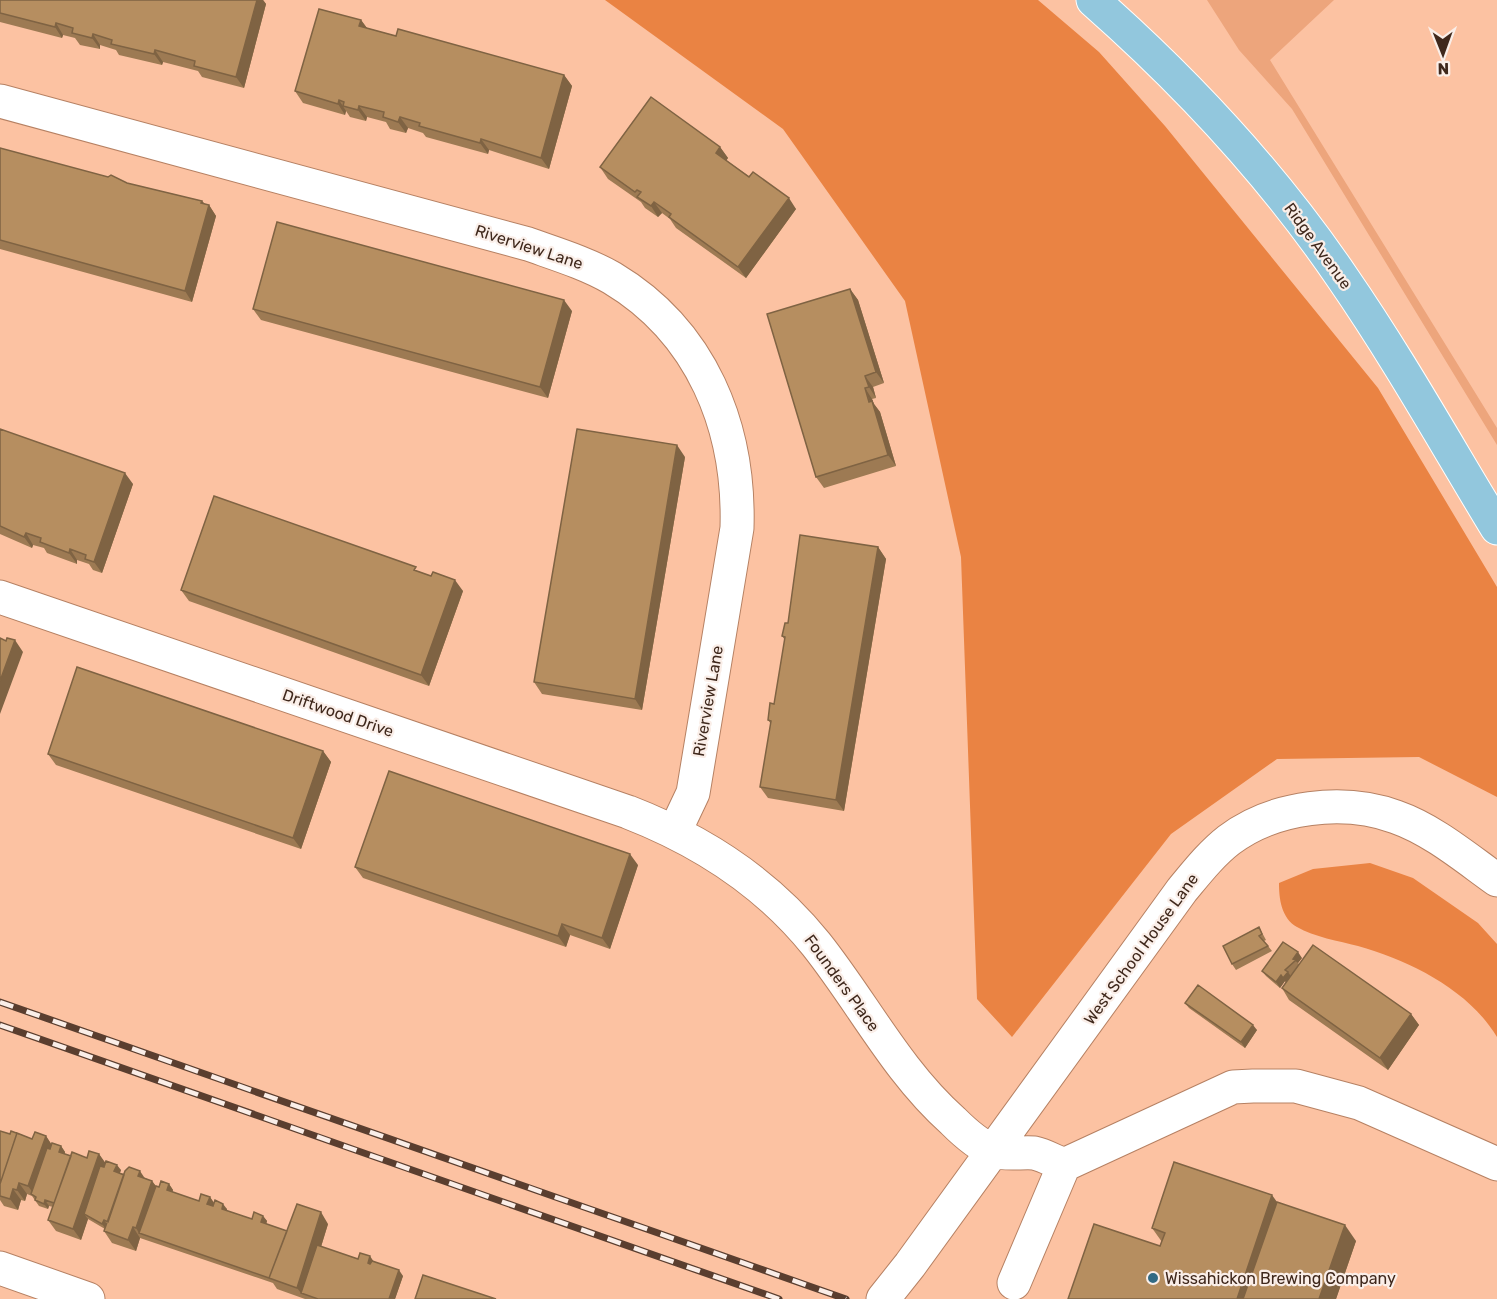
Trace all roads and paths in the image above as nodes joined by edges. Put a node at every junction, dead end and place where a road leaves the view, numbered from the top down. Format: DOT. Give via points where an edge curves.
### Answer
graph roads {
  1 [pos="1093,0"];
  2 [pos="0,101"];
  3 [pos="1497,528"];
  4 [pos="0,597"];
  5 [pos="675,831"];
  6 [pos="1497,880"];
  7 [pos="994,1151"];
  8 [pos="1497,1164"];
  9 [pos="1064,1165"];
  10 [pos="0,1268"];
  11 [pos="1014,1282"];
  12 [pos="38,1291"];
  13 [pos="88,1299"];
  14 [pos="882,1299"];
  1 -- 3 [label="main road, Ridge Avenue" via="1195,97 1250,156 1299,218 1342,276"];
  2 -- 5 [label="street, Riverview Lane" via="537,247 613,279 671,326 711,387 725,423 738,494 737,528 693,793"];
  4 -- 5 [label="street, Driftwood Drive"];
  5 -- 7 [label="street, Founders Place" via="713,853 783,908 816,945 905,1071 936,1106"];
  6 -- 7 [label="street, West School House Lane" via="1420,828 1374,811 1314,808 1257,824 1230,840 1182,890"];
  7 -- 9 [label="street" via="1037,1154"];
  7 -- 14 [label="street, West School House Lane"];
  8 -- 9 [label="street" via="1359,1103 1296,1086 1253,1086 1233,1087"];
  9 -- 11 [label="street"];
  10 -- 12 [label="street"];
  12 -- 13 [label="street"];
}
